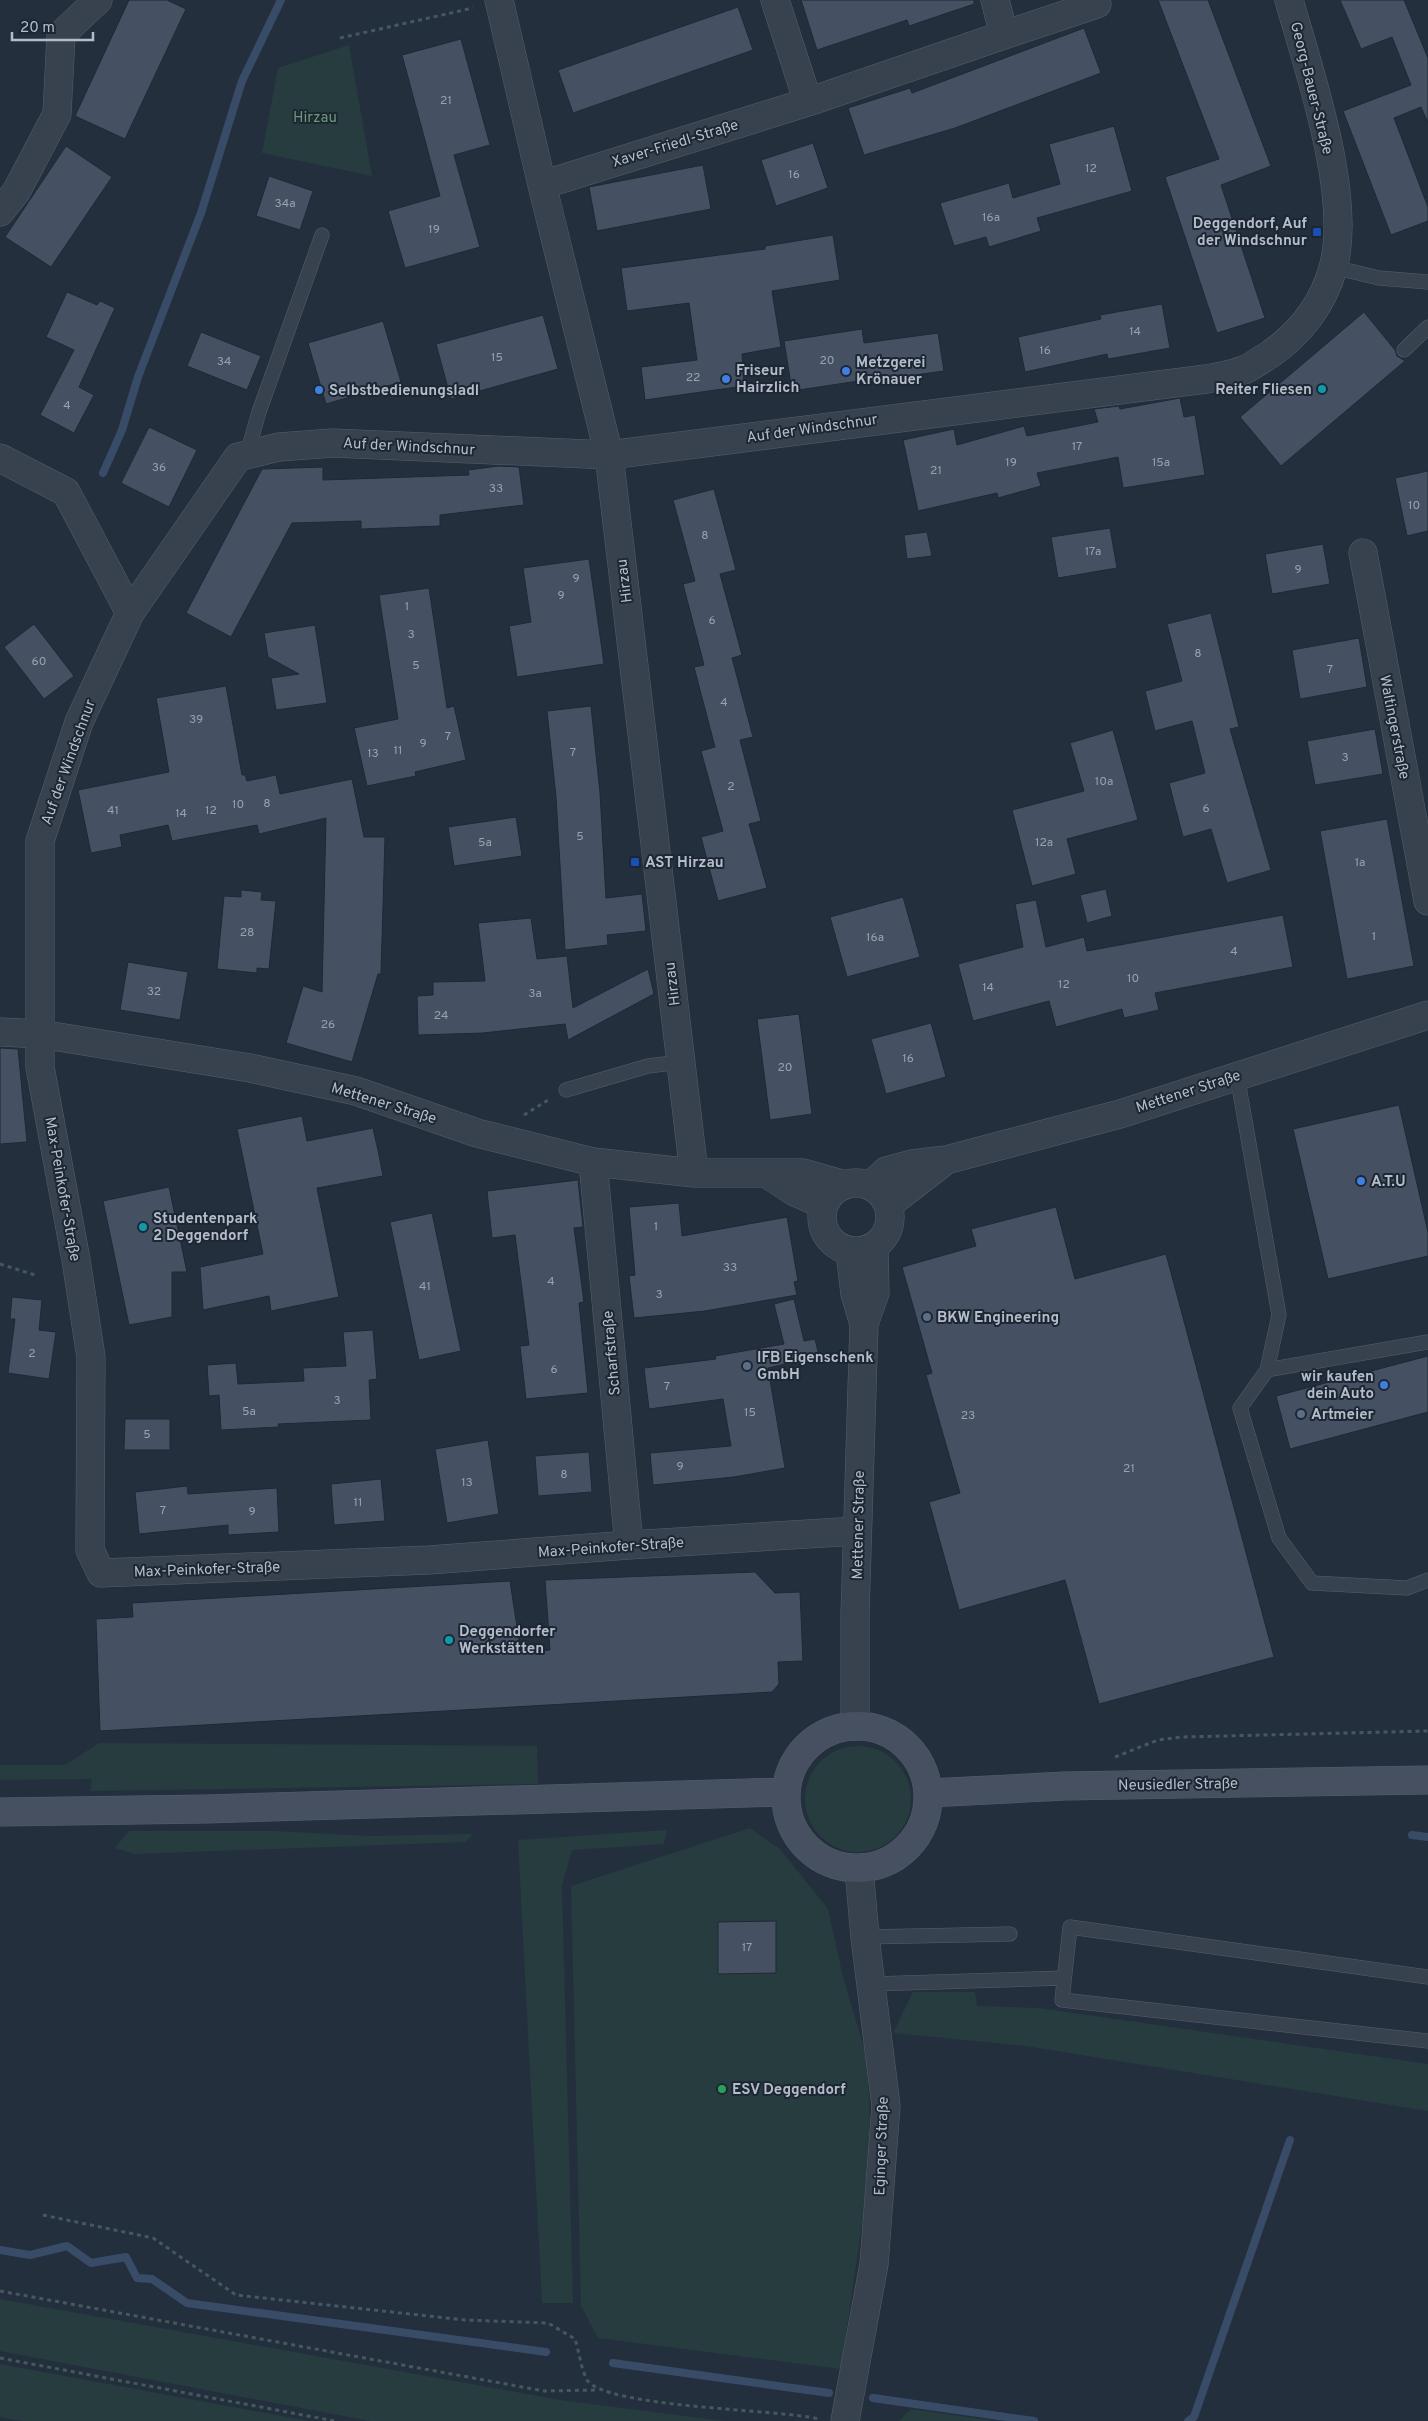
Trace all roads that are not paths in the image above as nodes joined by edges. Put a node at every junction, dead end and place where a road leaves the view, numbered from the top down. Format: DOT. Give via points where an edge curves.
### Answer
graph roads {
  1 [pos="98,0"];
  2 [pos="775,0"];
  3 [pos="995,0"];
  4 [pos="1290,0"];
  5 [pos="499,1"];
  6 [pos="1097,4"];
  7 [pos="1004,35"];
  8 [pos="808,102"];
  9 [pos="542,185"];
  10 [pos="0,212"];
  11 [pos="322,235"];
  12 [pos="1333,267"];
  13 [pos="1428,282"];
  14 [pos="1428,327"];
  15 [pos="1404,350"];
  16 [pos="1206,379"];
  17 [pos="247,454"];
  18 [pos="609,455"];
  19 [pos="0,458"];
  20 [pos="1362,553"];
  21 [pos="130,613"];
  22 [pos="1428,900"];
  23 [pos="1428,1015"];
  24 [pos="0,1032"];
  25 [pos="40,1034"];
  26 [pos="681,1062"];
  27 [pos="1237,1075"];
  28 [pos="566,1090"];
  29 [pos="946,1160"];
  30 [pos="593,1162"];
  31 [pos="694,1173"];
  32 [pos="766,1174"];
  33 [pos="857,1185"];
  34 [pos="824,1205"];
  35 [pos="888,1205"];
  36 [pos="862,1249"];
  37 [pos="1428,1342"];
  38 [pos="1267,1370"];
  39 [pos="857,1531"];
  40 [pos="628,1544"];
  41 [pos="1428,1580"];
  42 [pos="855,1726"];
  43 [pos="1428,1780"];
  44 [pos="785,1792"];
  45 [pos="929,1794"];
  46 [pos="0,1812"];
  47 [pos="859,1869"];
  48 [pos="1010,1934"];
  49 [pos="865,1937"];
  50 [pos="1428,1977"];
  51 [pos="1064,1978"];
  52 [pos="871,1984"];
  53 [pos="1428,2041"];
  54 [pos="833,2420"];
  1 -- 10 [label="street" via="61,35 57,114 16,192"];
  2 -- 8 [label="street"];
  3 -- 7 [label="street"];
  4 -- 12 [label="street, Georg-Bauer-Straße" via="1326,131 1337,206 1338,234"];
  5 -- 9 [label="street, Hirzau"];
  6 -- 7 [label="street, Xaver-Friedl-Straße"];
  7 -- 8 [label="street, Xaver-Friedl-Straße"];
  8 -- 9 [label="street, Xaver-Friedl-Straße"];
  9 -- 18 [label="street, Hirzau"];
  11 -- 17 [label="lane"];
  12 -- 13 [label="lane" via="1379,278"];
  12 -- 16 [label="street, Georg-Bauer-Straße" via="1321,298 1306,322 1282,346 1246,369"];
  14 -- 15 [label="lane"];
  16 -- 18 [label="street, Auf der Windschnur"];
  17 -- 18 [label="street, Auf der Windschnur" via="279,447 333,443"];
  17 -- 21 [label="street, Auf der Windschnur" via="238,457"];
  18 -- 26 [label="street, Hirzau"];
  19 -- 21 [label="street" via="66,492"];
  20 -- 22 [label="street, Waltingerstraße"];
  21 -- 25 [label="street, Auf der Windschnur" via="79,722 40,841"];
  23 -- 27 [label="street, Mettener Straße"];
  24 -- 25 [label="street, Mettener Straße"];
  25 -- 30 [label="street, Mettener Straße" via="250,1068 356,1091 477,1133"];
  25 -- 40 [label="street, Max-Peinkofer-Straße" via="40,1067 91,1357 90,1550 101,1573 429,1560"];
  26 -- 28 [label="lane" via="648,1066"];
  26 -- 31 [label="street, Hirzau"];
  27 -- 29 [label="street, Mettener Straße" via="1120,1114"];
  27 -- 38 [label="lane" via="1278,1315"];
  29 -- 33 [label="street, Mettener Straße" via="886,1171"];
  29 -- 35 [label="street, Mettener Straße"];
  30 -- 31 [label="street, Mettener Straße"];
  30 -- 40 [label="street, Scharfstraße"];
  31 -- 32 [label="street, Mettener Straße"];
  32 -- 33 [label="street, Mettener Straße" via="803,1172"];
  32 -- 34 [label="street" via="793,1192"];
  33 -- 34 [label="street" via="829,1196"];
  33 -- 35 [label="street" via="881,1193"];
  34 -- 36 [label="street" via="824,1230 834,1244"];
  35 -- 36 [label="street" via="888,1228 880,1242"];
  36 -- 39 [label="street, Mettener Straße" via="855,1294 864,1324"];
  37 -- 38 [label="lane"];
  38 -- 41 [label="lane" via="1240,1408 1279,1538 1312,1583 1407,1588"];
  39 -- 40 [label="street, Max-Peinkofer-Straße"];
  39 -- 42 [label="street, Mettener Straße"];
  42 -- 44 [label="main road" via="828,1732 805,1748 790,1772"];
  42 -- 45 [label="main road" via="883,1730 907,1745 923,1768"];
  43 -- 45 [label="main road, Neusiedler Straße" via="1065,1786"];
  44 -- 46 [label="main road"];
  44 -- 47 [label="main road" via="792,1826 808,1849 832,1864"];
  45 -- 47 [label="main road" via="924,1823 909,1846 886,1862"];
  47 -- 49 [label="street, Eginger Straße"];
  48 -- 49 [label="lane"];
  49 -- 52 [label="street, Eginger Straße"];
  50 -- 51 [label="lane" via="1070,1927"];
  51 -- 52 [label="lane"];
  51 -- 53 [label="lane" via="1062,2000"];
  52 -- 54 [label="street, Eginger Straße" via="886,2106 874,2264"];
}
